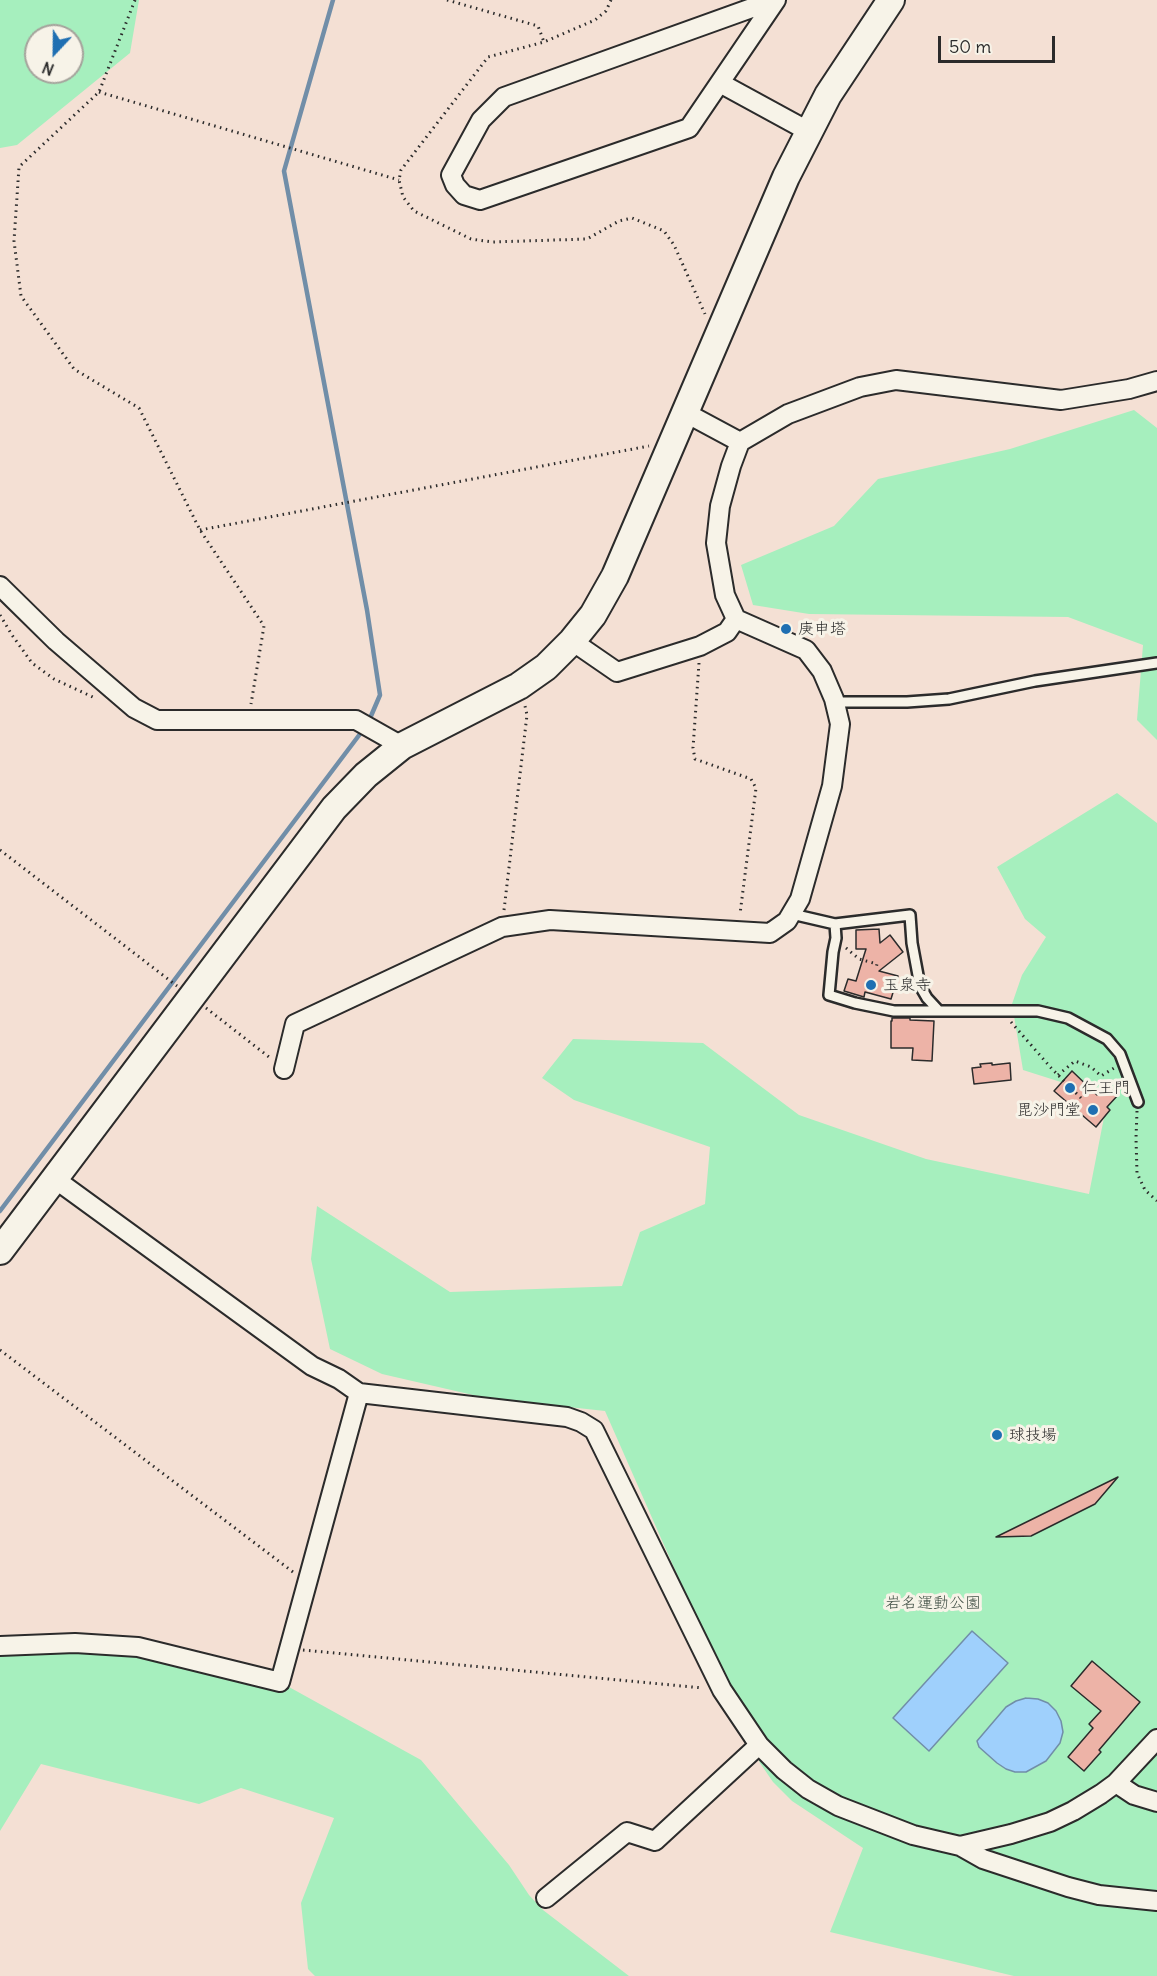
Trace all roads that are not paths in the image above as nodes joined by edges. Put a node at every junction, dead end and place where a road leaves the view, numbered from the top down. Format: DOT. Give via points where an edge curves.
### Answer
graph roads {
  1 [pos="775,0"];
  2 [pos="891,0"];
  3 [pos="720,83"];
  4 [pos="808,131"];
  5 [pos="1157,381"];
  6 [pos="686,413"];
  7 [pos="740,442"];
  8 [pos="0,586"];
  9 [pos="736,619"];
  10 [pos="572,641"];
  11 [pos="1157,663"];
  12 [pos="834,702"];
  13 [pos="402,746"];
  14 [pos="792,914"];
  15 [pos="835,924"];
  16 [pos="939,1011"];
  17 [pos="284,1069"];
  18 [pos="1138,1102"];
  19 [pos="55,1179"];
  20 [pos="0,1251"];
  21 [pos="359,1393"];
  22 [pos="0,1646"];
  23 [pos="1157,1739"];
  24 [pos="759,1745"];
  25 [pos="1116,1783"];
  26 [pos="1157,1802"];
  27 [pos="960,1846"];
  28 [pos="546,1898"];
  29 [pos="1157,1901"];
  1 -- 3 [label="street"];
  1 -- 3 [label="street" via="504,97 481,120 451,175 454,185 464,195 480,200 689,128"];
  2 -- 4 [label="street"];
  3 -- 4 [label="street"];
  4 -- 6 [label="street"];
  5 -- 7 [label="street" via="1061,400 896,380 860,387 788,414"];
  6 -- 7 [label="street"];
  6 -- 10 [label="street" via="615,576 594,615"];
  7 -- 9 [label="street" via="720,506 716,543 725,595"];
  8 -- 13 [label="street" via="134,708 157,720 356,720"];
  9 -- 10 [label="street" via="727,632 700,646 617,672"];
  9 -- 12 [label="street" via="806,650 822,671"];
  10 -- 13 [label="street" via="519,686"];
  11 -- 12 [label="lane" via="1035,681 949,699"];
  12 -- 14 [label="street" via="840,724 832,786 800,899"];
  13 -- 19 [label="street" via="334,808"];
  14 -- 15 [label="lane"];
  14 -- 17 [label="street" via="770,933 550,920 502,927 295,1024"];
  15 -- 16 [label="lane" via="910,915 920,986"];
  15 -- 16 [label="lane" via="830,995 894,1011"];
  16 -- 18 [label="lane" via="1038,1011 1068,1018 1107,1039 1123,1062"];
  19 -- 20 [label="street"];
  19 -- 21 [label="street" via="312,1366"];
  21 -- 22 [label="street" via="280,1682 138,1647 75,1643"];
  21 -- 24 [label="street" via="567,1417 594,1430 722,1690"];
  23 -- 25 [label="street"];
  24 -- 27 [label="street" via="783,1770 838,1806 913,1835"];
  24 -- 28 [label="street" via="655,1840 627,1832"];
  25 -- 26 [label="street" via="1134,1796"];
  25 -- 27 [label="street" via="1050,1822"];
  27 -- 29 [label="street" via="983,1859 1068,1887 1099,1895"];
}
